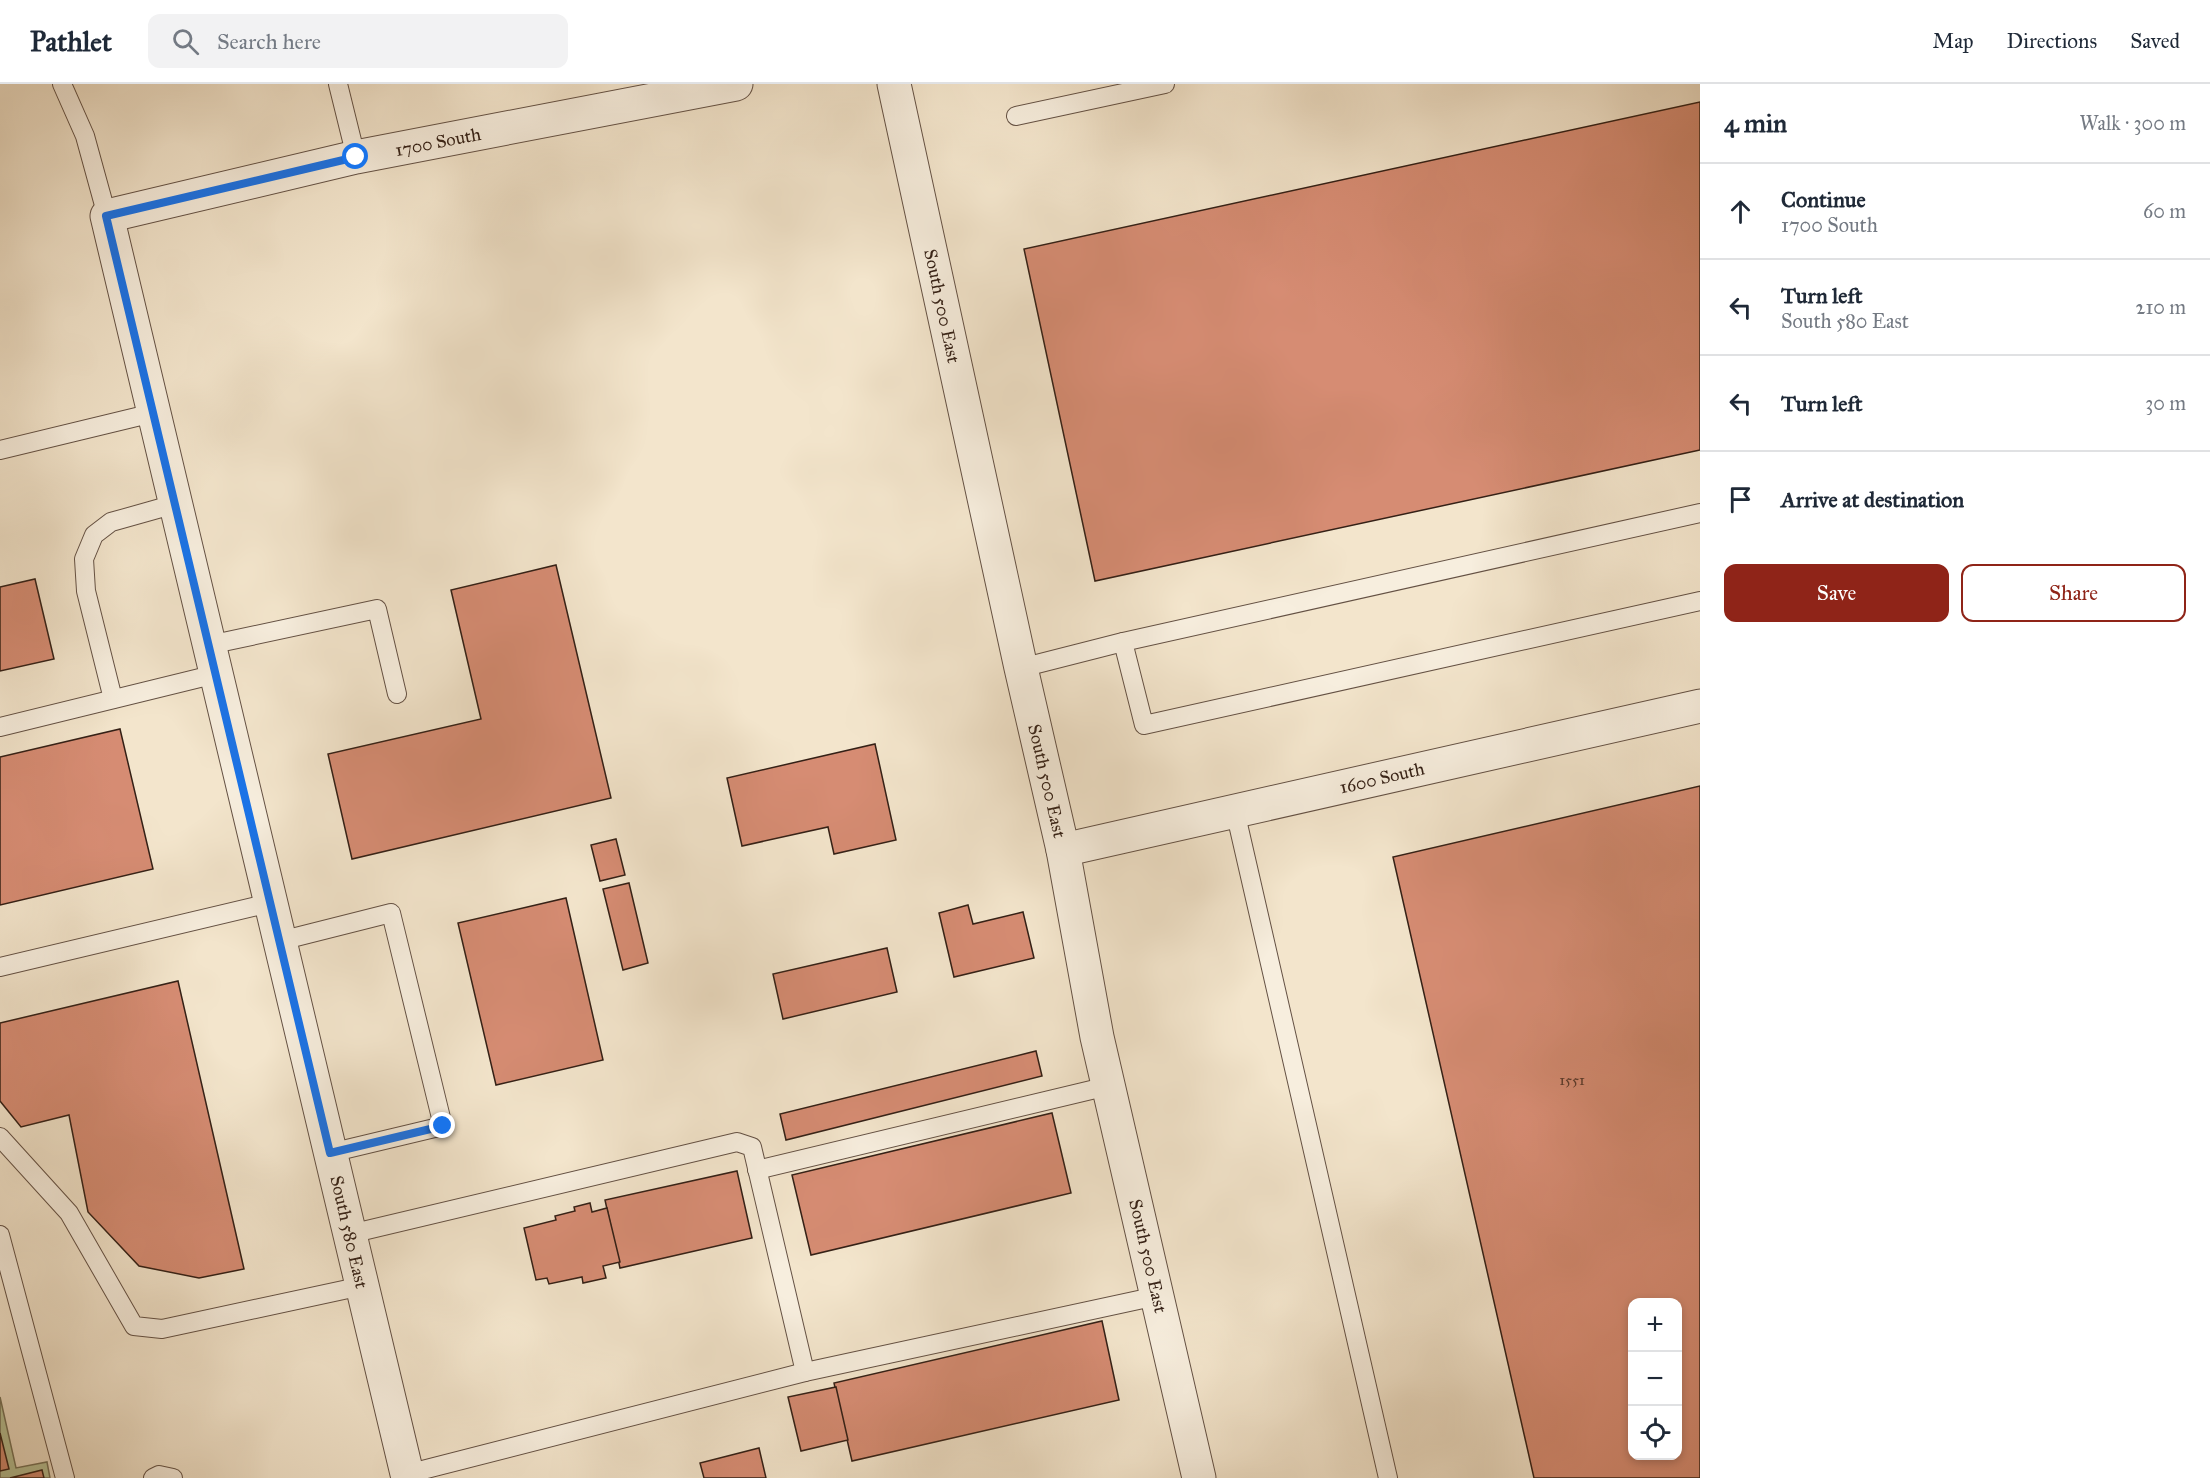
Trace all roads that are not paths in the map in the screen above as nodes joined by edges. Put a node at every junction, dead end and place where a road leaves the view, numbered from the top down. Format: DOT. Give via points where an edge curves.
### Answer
graph roads {
  1 [pos="62,84"];
  2 [pos="338,84"];
  3 [pos="736,84"];
  4 [pos="894,84"];
  5 [pos="1165,84"];
  6 [pos="1016,116"];
  7 [pos="356,157"];
  8 [pos="106,216"];
  9 [pos="153,413"];
  10 [pos="0,450"];
  11 [pos="175,504"];
  12 [pos="1700,513"];
  13 [pos="1700,601"];
  14 [pos="1123,642"];
  15 [pos="212,659"];
  16 [pos="1021,668"];
  17 [pos="397,694"];
  18 [pos="113,699"];
  19 [pos="1700,706"];
  20 [pos="0,727"];
  21 [pos="1234,811"];
  22 [pos="1063,850"];
  23 [pos="270,903"];
  24 [pos="280,941"];
  25 [pos="0,967"];
  26 [pos="1108,1086"];
  27 [pos="0,1137"];
  28 [pos="330,1153"];
  29 [pos="757,1170"];
  30 [pos="350,1234"];
  31 [pos="0,1235"];
  32 [pos="362,1286"];
  33 [pos="1157,1296"];
  34 [pos="805,1372"];
  35 [pos="408,1476"];
  36 [pos="65,1478"];
  37 [pos="153,1478"];
  38 [pos="173,1478"];
  39 [pos="1199,1478"];
  40 [pos="1389,1478"];
  1 -- 8 [label="lane" via="85,136"];
  2 -- 7 [label="lane"];
  3 -- 7 [label="street, 1700 South"];
  4 -- 16 [label="street, South 500 East"];
  5 -- 6 [label="lane"];
  7 -- 8 [label="street, 1700 South"];
  8 -- 9 [label="street, South 580 East"];
  9 -- 10 [label="lane"];
  9 -- 11 [label="street, South 580 East"];
  11 -- 15 [label="street, South 580 East"];
  11 -- 18 [label="lane" via="111,522 94,535 84,559 86,591"];
  12 -- 14 [label="lane"];
  13 -- 14 [label="lane" via="1144,725"];
  14 -- 16 [label="lane"];
  15 -- 17 [label="lane" via="377,609"];
  15 -- 18 [label="lane"];
  15 -- 23 [label="street, South 580 East"];
  16 -- 22 [label="street, South 500 East"];
  18 -- 20 [label="lane"];
  19 -- 21 [label="street, 1600 South"];
  21 -- 22 [label="street, 1600 South"];
  21 -- 40 [label="lane"];
  22 -- 26 [label="street, South 500 East"];
  23 -- 24 [label="street, South 580 East"];
  23 -- 25 [label="lane"];
  24 -- 28 [label="street, South 580 East"];
  24 -- 28 [label="lane" via="391,913 443,1126"];
  26 -- 29 [label="lane"];
  26 -- 33 [label="street, South 500 East"];
  27 -- 32 [label="lane" via="69,1213 134,1326 162,1329"];
  28 -- 30 [label="street, South 580 East"];
  29 -- 30 [label="lane" via="752,1147 737,1142"];
  29 -- 34 [label="lane"];
  30 -- 32 [label="street, South 580 East"];
  31 -- 36 [label="lane"];
  32 -- 35 [label="street, South 580 East"];
  33 -- 34 [label="lane"];
  33 -- 39 [label="street, South 500 East"];
  34 -- 35 [label="lane"];
  37 -- 38 [label="lane"];
}
